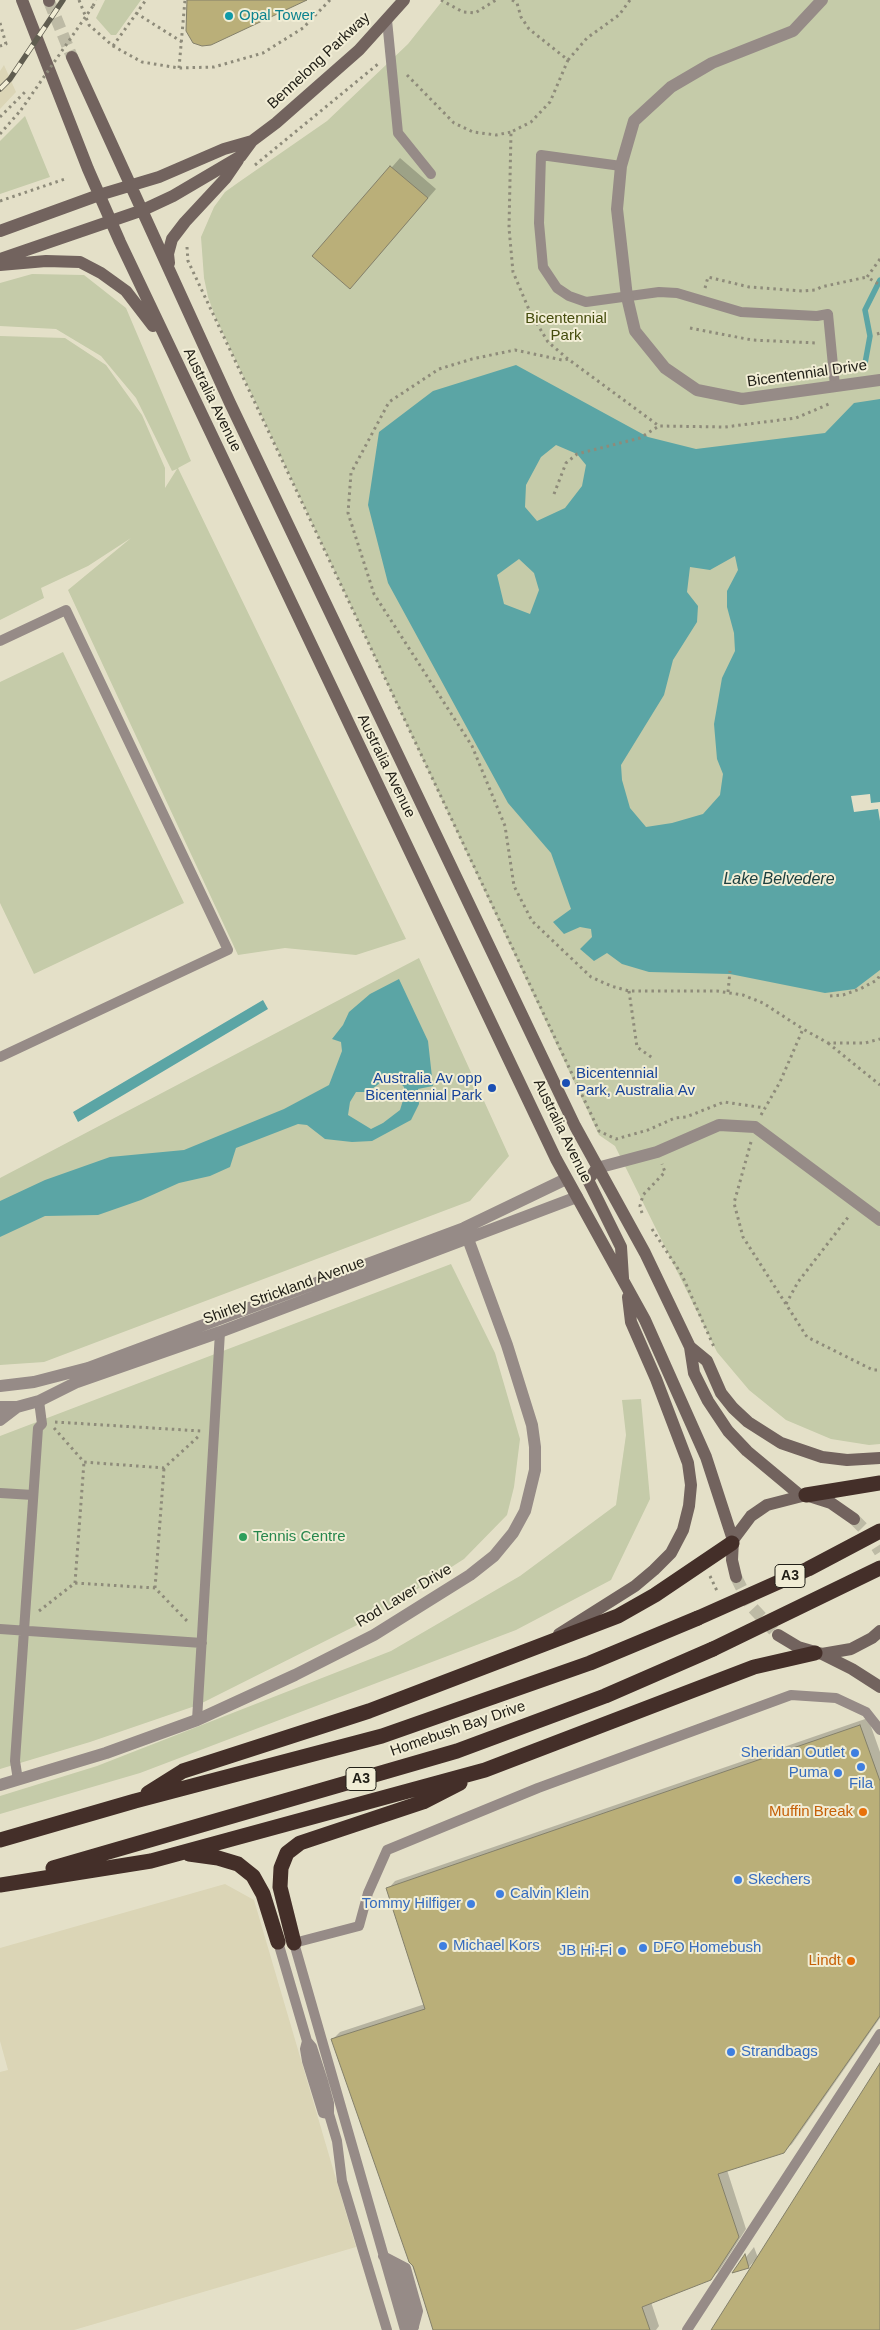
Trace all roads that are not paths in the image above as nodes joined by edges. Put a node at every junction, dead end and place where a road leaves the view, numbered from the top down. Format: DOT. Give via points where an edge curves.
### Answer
graph roads {
  1 [pos="22,0"];
  2 [pos="404,0"];
  3 [pos="822,0"];
  4 [pos="387,20"];
  5 [pos="72,56"];
  6 [pos="252,141"];
  7 [pos="241,156"];
  8 [pos="622,166"];
  9 [pos="431,174"];
  10 [pos="130,185"];
  11 [pos="99,195"];
  12 [pos="142,210"];
  13 [pos="111,222"];
  14 [pos="0,231"];
  15 [pos="0,258"];
  16 [pos="0,266"];
  17 [pos="169,268"];
  18 [pos="627,297"];
  19 [pos="167,344"];
  20 [pos="880,380"];
  21 [pos="835,386"];
  22 [pos="0,641"];
  23 [pos="0,1057"];
  24 [pos="597,1168"];
  25 [pos="566,1179"];
  26 [pos="577,1197"];
  27 [pos="880,1220"];
  28 [pos="467,1233"];
  29 [pos="626,1288"];
  30 [pos="220,1332"];
  31 [pos="690,1347"];
  32 [pos="0,1386"];
  33 [pos="39,1401"];
  34 [pos="0,1407"];
  35 [pos="18,1407"];
  36 [pos="0,1420"];
  37 [pos="880,1458"];
  38 [pos="880,1483"];
  39 [pos="0,1492"];
  40 [pos="33,1495"];
  41 [pos="804,1496"];
  42 [pos="854,1519"];
  43 [pos="880,1531"];
  44 [pos="732,1541"];
  45 [pos="880,1568"];
  46 [pos="736,1577"];
  47 [pos="24,1627"];
  48 [pos="0,1629"];
  49 [pos="880,1630"];
  50 [pos="778,1635"];
  51 [pos="202,1639"];
  52 [pos="537,1648"];
  53 [pos="818,1653"];
  54 [pos="880,1687"];
  55 [pos="197,1720"];
  56 [pos="880,1730"];
  57 [pos="485,1770"];
  58 [pos="18,1780"];
  59 [pos="0,1784"];
  60 [pos="135,1801"];
  61 [pos="0,1840"];
  62 [pos="181,1854"];
  63 [pos="0,1884"];
  64 [pos="278,1942"];
  65 [pos="294,1944"];
  66 [pos="880,2034"];
  67 [pos="383,2256"];
  68 [pos="411,2329"];
  69 [pos="387,2330"];
  70 [pos="687,2330"];
  1 -- 11 [label="main road, Australia Avenue"];
  2 -- 4 [label="main road, Bennelong Parkway"];
  3 -- 8 [label="street, Bicentennial Drive" via="793,31 712,63 671,87 634,121"];
  4 -- 6 [label="main road, Bennelong Parkway" via="334,73"];
  4 -- 9 [label="lane" via="398,132"];
  5 -- 10 [label="main road, Australia Avenue"];
  6 -- 7 [label="main road, Bennelong Parkway"];
  6 -- 10 [label="main road, Bennelong Parkway"];
  7 -- 12 [label="main road, Bennelong Parkway" via="173,196"];
  7 -- 17 [label="main road" via="172,239"];
  8 -- 18 [label="street, Bicentennial Drive" via="617,209"];
  8 -- 18 [label="lane" via="541,155 540,223 543,267 557,288 586,302"];
  10 -- 11 [label="main road, Bennelong Parkway"];
  10 -- 12 [label="main road, Australia Avenue"];
  11 -- 13 [label="main road, Australia Avenue"];
  11 -- 14 [label="main road, Bennelong Parkway"];
  12 -- 13 [label="main road, Bennelong Parkway"];
  12 -- 17 [label="main road, Australia Avenue"];
  13 -- 15 [label="main road, Bennelong Parkway"];
  13 -- 19 [label="main road, Australia Avenue"];
  16 -- 19 [label="main road" via="46,261 80,262 126,291"];
  17 -- 24 [label="main road, Australia Avenue" via="230,403"];
  18 -- 21 [label="street, Bicentennial Drive" via="635,331 665,368 697,390 742,399"];
  18 -- 21 [label="lane" via="678,293 741,312 828,314"];
  19 -- 25 [label="main road, Australia Avenue"];
  20 -- 21 [label="street, Bicentennial Drive"];
  22 -- 23 [label="lane" via="66,610 228,950"];
  24 -- 27 [label="street" via="657,1152 719,1125 754,1127"];
  24 -- 29 [label="main road" via="588,1180 621,1248"];
  24 -- 31 [label="main road, Australia Avenue" via="645,1253"];
  25 -- 26 [label="main road, Australia Avenue"];
  25 -- 28 [label="street, Shirley Strickland Avenue"];
  26 -- 28 [label="street, Shirley Strickland Avenue"];
  26 -- 29 [label="main road, Australia Avenue"];
  28 -- 30 [label="street, Shirley Strickland Avenue"];
  28 -- 32 [label="street, Shirley Strickland Avenue" via="88,1368 34,1382"];
  28 -- 55 [label="street, Rod Laver Drive" via="532,1424 535,1447 531,1490 525,1511 513,1533 494,1556 470,1575 382,1630 295,1676"];
  29 -- 44 [label="main road, Australia Avenue" via="645,1320 706,1457"];
  29 -- 52 [label="main road" via="631,1322 688,1463 689,1506 683,1530 671,1553 635,1586"];
  30 -- 33 [label="street, Shirley Strickland Avenue" via="77,1382"];
  30 -- 51 [label="lane" via="209,1432"];
  31 -- 37 [label="main road" via="707,1361 721,1393 732,1408 781,1443 822,1457 848,1460"];
  31 -- 41 [label="main road, Australia Avenue" via="694,1373 728,1431 746,1451"];
  33 -- 35 [label="street, Shirley Strickland Avenue"];
  33 -- 40 [label="lane" via="42,1424 38,1428"];
  34 -- 35 [label="street, Shirley Strickland Avenue"];
  35 -- 36 [label="street"];
  38 -- 41 [label="highway"];
  39 -- 40 [label="lane"];
  40 -- 47 [label="lane"];
  41 -- 42 [label="main road" via="831,1503"];
  41 -- 44 [label="main road" via="776,1501 760,1509"];
  43 -- 60 [label="highway, Homebush Bay Drive / A3, bridge" via="808,1569 590,1663 382,1736"];
  44 -- 46 [label="main road, Australia Avenue"];
  44 -- 52 [label="highway" via="638,1606"];
  45 -- 63 [label="highway, Homebush Bay Drive / A3, bridge" via="713,1649 604,1696 457,1751"];
  47 -- 48 [label="lane"];
  47 -- 51 [label="lane"];
  47 -- 58 [label="lane" via="15,1765"];
  49 -- 53 [label="main road" via="851,1649"];
  50 -- 53 [label="main road" via="798,1647"];
  51 -- 55 [label="lane"];
  52 -- 60 [label="highway" via="370,1712 183,1771"];
  53 -- 54 [label="main road"];
  53 -- 57 [label="highway" via="754,1668"];
  55 -- 58 [label="street, Rod Laver Drive"];
  56 -- 65 [label="lane" via="866,1712 836,1698 790,1695 538,1788 387,1850 368,1893 359,1926"];
  57 -- 62 [label="highway"];
  57 -- 65 [label="highway" via="423,1802 300,1843 287,1853 281,1868 280,1887"];
  58 -- 59 [label="street, Rod Laver Drive"];
  60 -- 61 [label="highway, Homebush Bay Drive / A3"];
  62 -- 63 [label="highway"];
  62 -- 64 [label="highway" via="238,1864 253,1876 264,1894"];
  64 -- 69 [label="lane" via="307,2041 307,2061 320,2106 329,2114 342,2181"];
  65 -- 67 [label="lane"];
  66 -- 70 [label="lane"];
  67 -- 68 [label="lane"];
  67 -- 68 [label="lane" via="406,2268 418,2311"];
}
